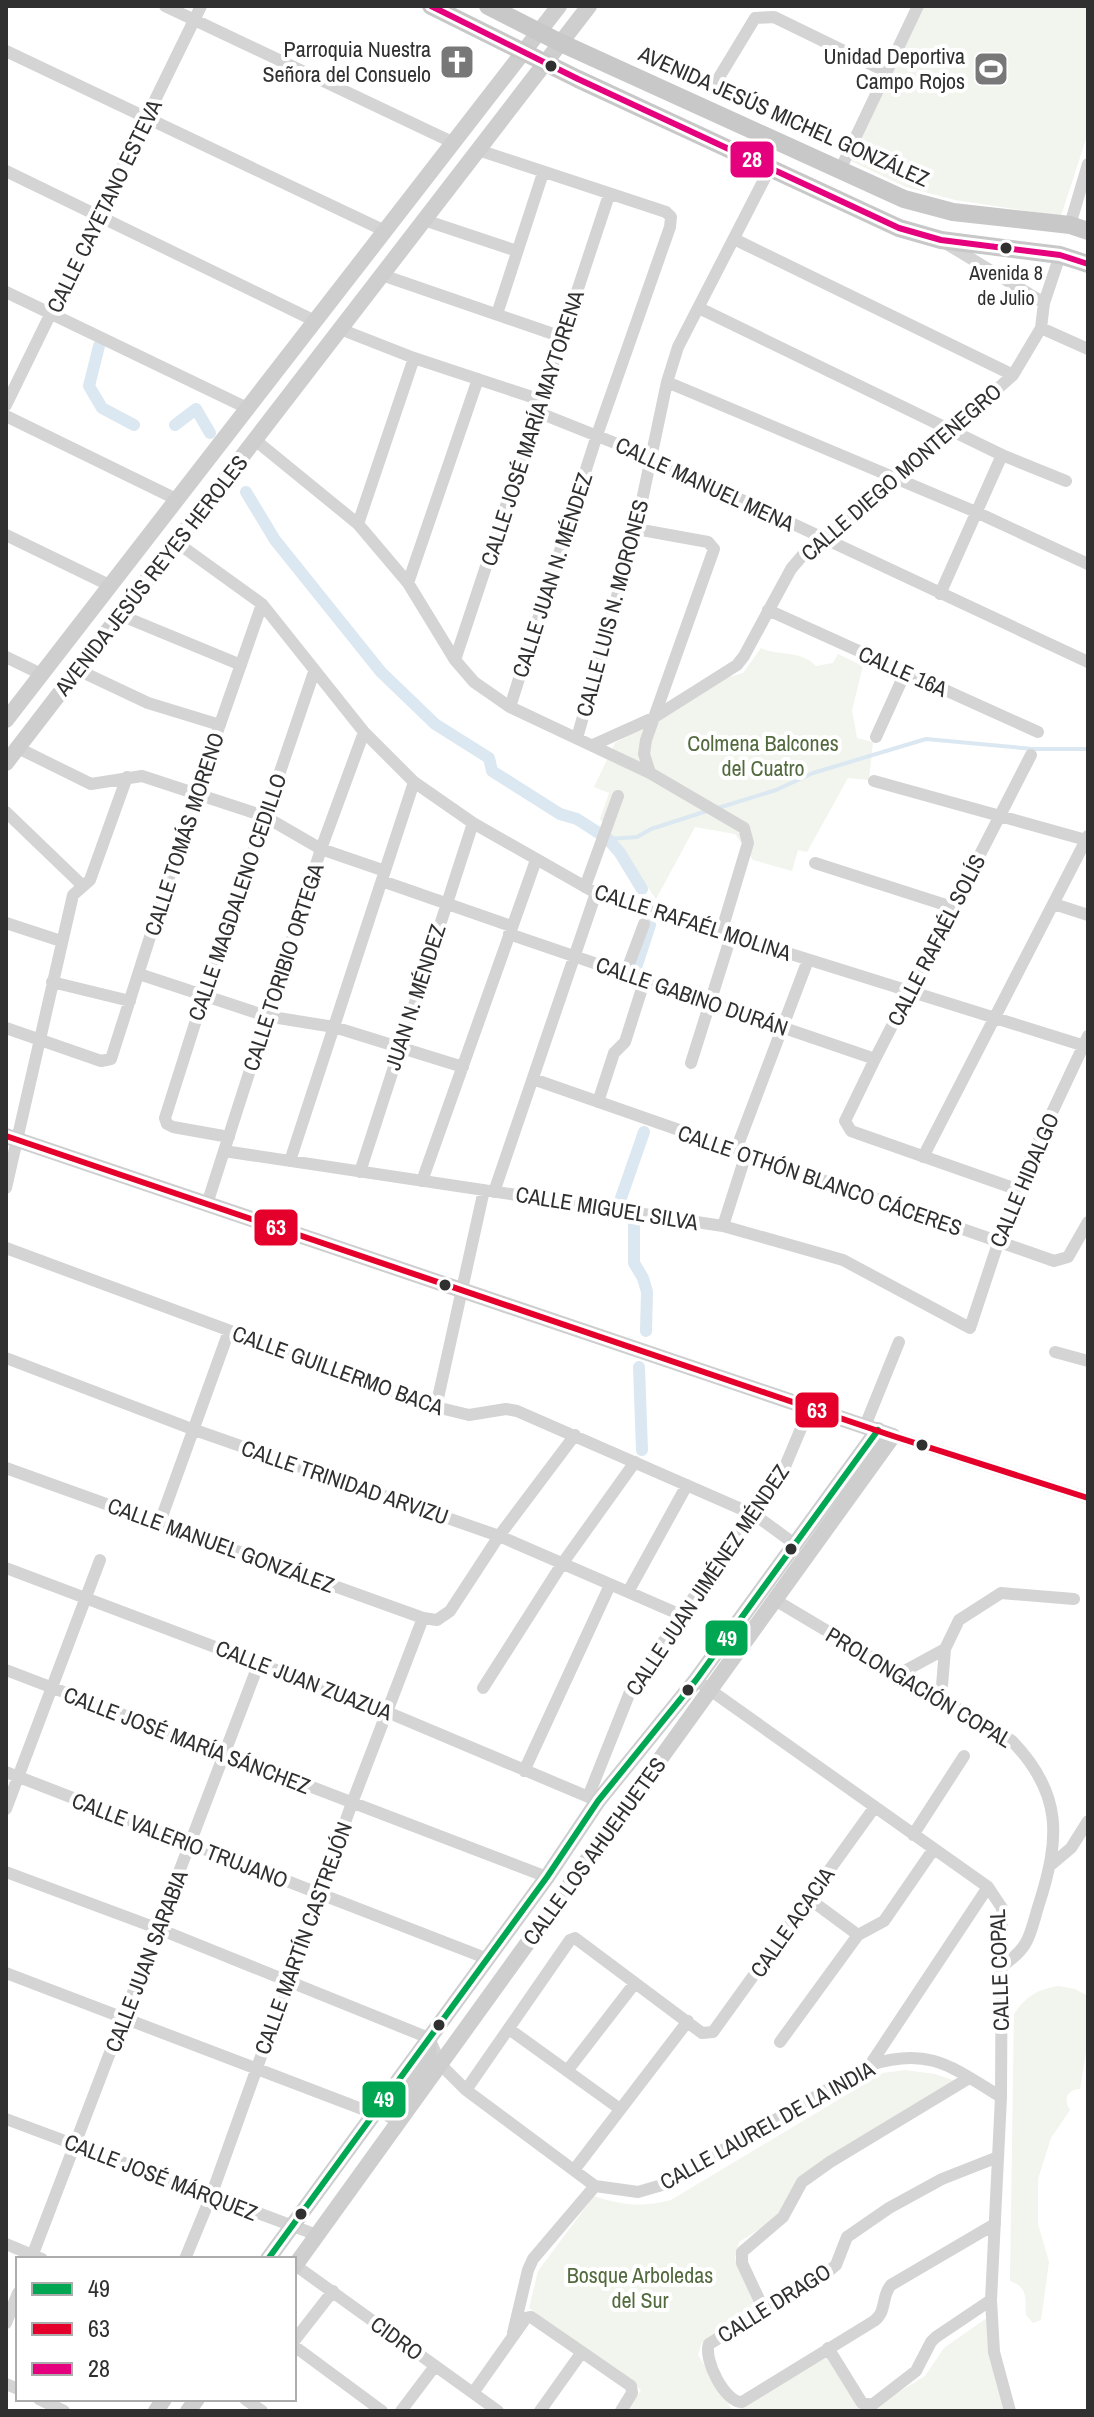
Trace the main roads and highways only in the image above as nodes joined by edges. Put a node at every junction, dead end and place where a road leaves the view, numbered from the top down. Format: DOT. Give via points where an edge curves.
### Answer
graph roads {
  1 [pos="431,6"];
  2 [pos="488,6"];
  3 [pos="1088,231"];
  4 [pos="1088,264"];
  1 -- 4 [label="main road" via="899,228"];
  2 -- 3 [label="main road, AVENIDA JESÚS MICHEL GONZÁLEZ" via="904,199 953,212"];
}
